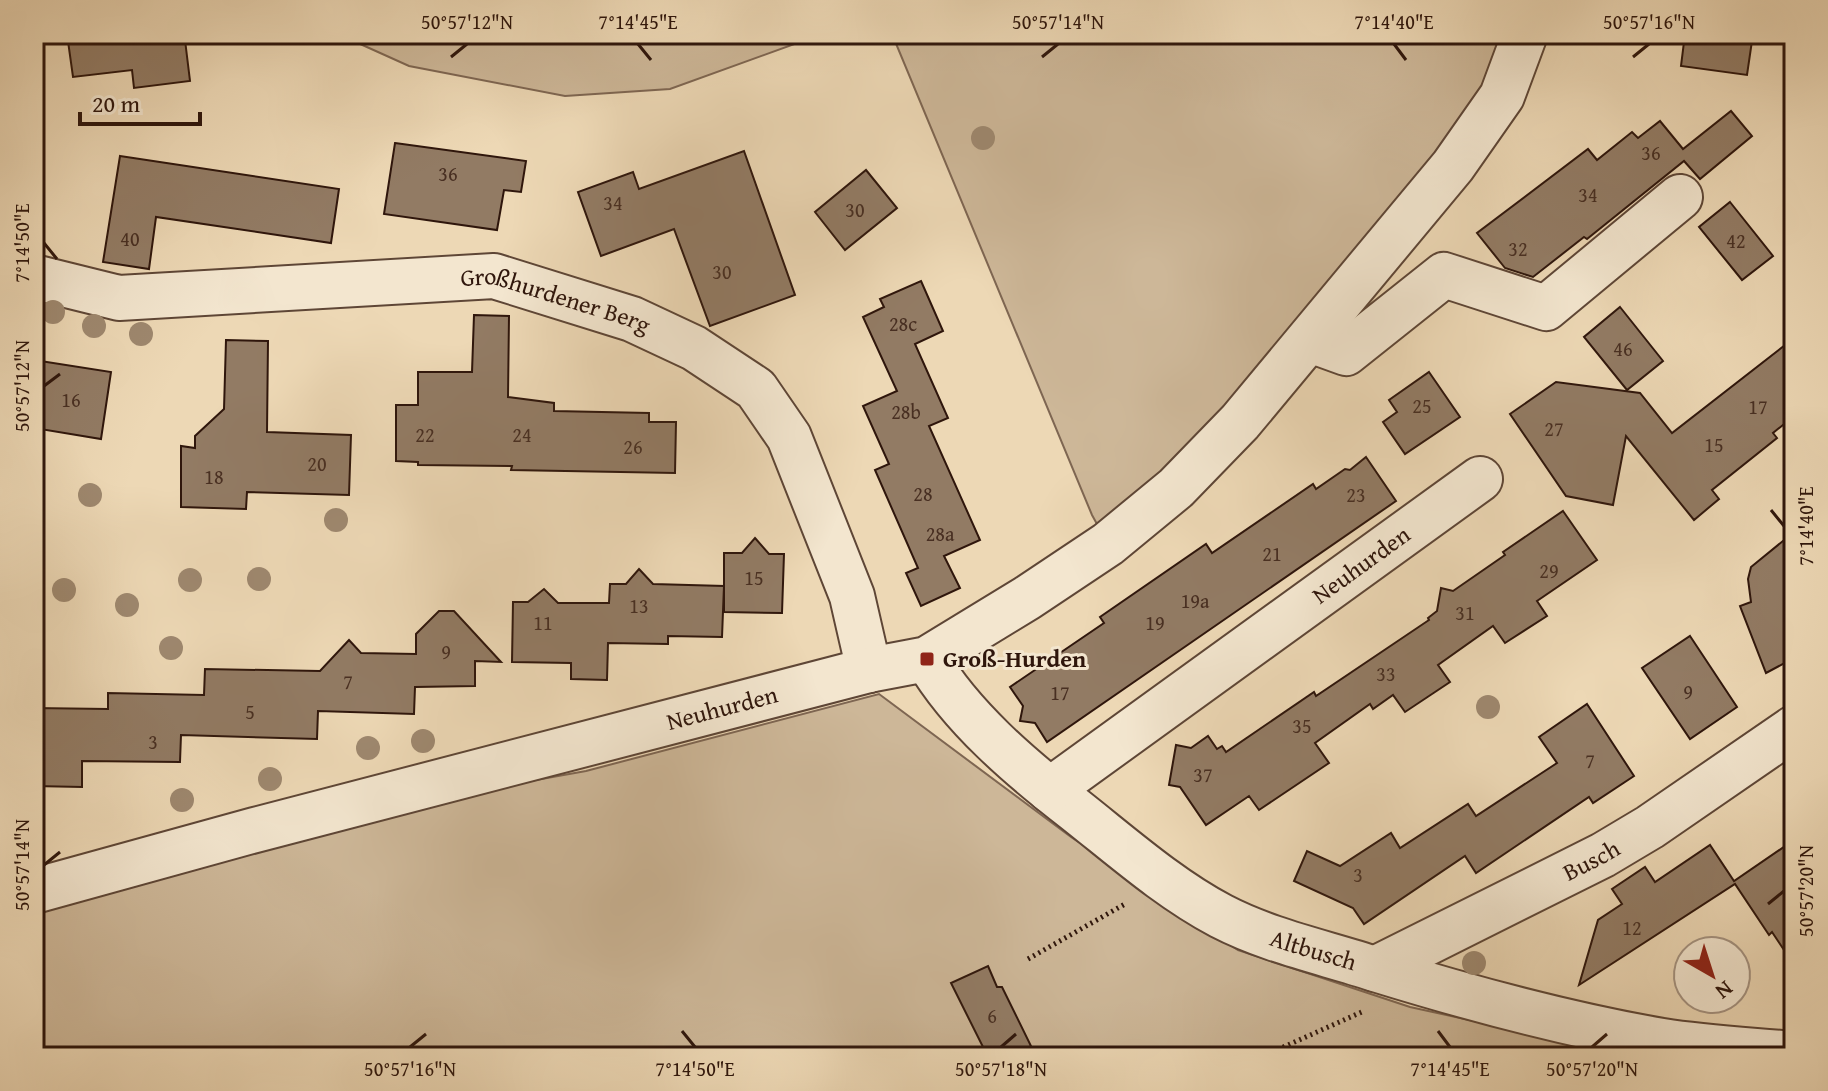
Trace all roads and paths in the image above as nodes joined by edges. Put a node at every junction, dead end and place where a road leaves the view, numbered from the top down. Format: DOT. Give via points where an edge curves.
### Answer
graph roads {
  1 [pos="1525,34"];
  2 [pos="1680,197"];
  3 [pos="34,277"];
  4 [pos="1310,340"];
  5 [pos="1480,479"];
  6 [pos="927,659"];
  7 [pos="869,670"];
  8 [pos="1794,728"];
  9 [pos="1050,790"];
  10 [pos="1165,880"];
  11 [pos="34,891"];
  12 [pos="1028,959"];
  13 [pos="1375,969"];
  14 [pos="1418,983"];
  15 [pos="1794,1054"];
  16 [pos="1261,1057"];
  1 -- 4 [label="street, Neuhurden" via="1502,96 1453,166"];
  2 -- 4 [label="street" via="1546,308 1444,275 1346,353"];
  3 -- 7 [label="street, Großhurdener Berg" via="119,298 494,276 657,330 756,389 789,437 852,596"];
  4 -- 6 [label="street, Neuhurden" via="1176,488 1120,535"];
  5 -- 9 [label="street, Neuhurden"];
  6 -- 7 [label="street, Neuhurden"];
  6 -- 9 [label="street, Altbusch" via="961,708"];
  7 -- 11 [label="street, Neuhurden"];
  8 -- 13 [label="street, Busch" via="1603,855"];
  9 -- 10 [label="street, Altbusch"];
  10 -- 12 [label="path"];
  10 -- 13 [label="street, Altbusch" via="1221,916 1286,943"];
  13 -- 14 [label="street, Altbusch"];
  14 -- 15 [label="street, Altbusch" via="1535,1015 1664,1041"];
  14 -- 16 [label="path"];
}
